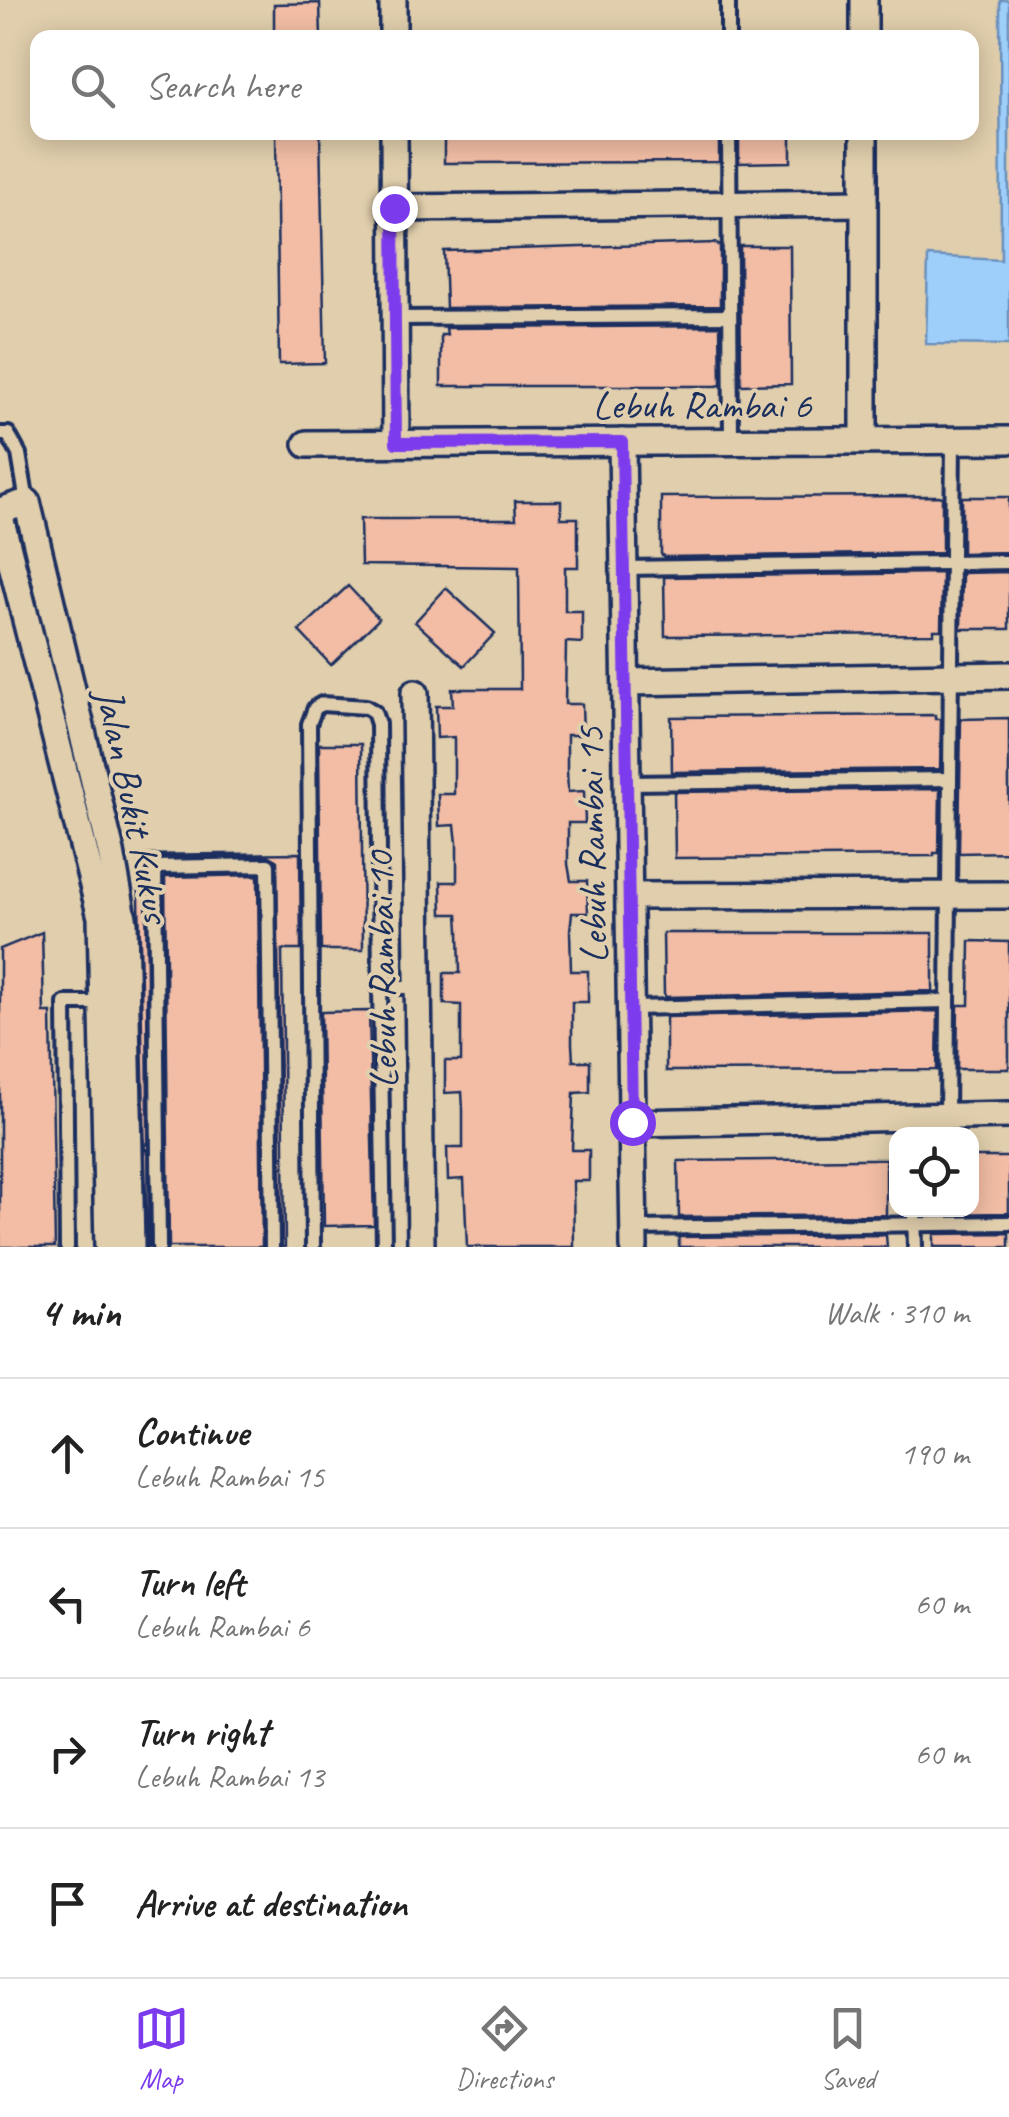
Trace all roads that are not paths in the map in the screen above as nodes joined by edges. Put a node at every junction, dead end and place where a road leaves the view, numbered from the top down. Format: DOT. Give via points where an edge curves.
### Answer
graph roads {
  1 [pos="393,0"];
  2 [pos="728,0"];
  3 [pos="864,0"];
  4 [pos="393,30"];
  5 [pos="728,30"];
  6 [pos="864,30"];
  7 [pos="394,140"];
  8 [pos="729,140"];
  9 [pos="864,140"];
  10 [pos="864,203"];
  11 [pos="729,206"];
  12 [pos="394,208"];
  13 [pos="730,316"];
  14 [pos="395,318"];
  15 [pos="0,434"];
  16 [pos="864,440"];
  17 [pos="953,440"];
  18 [pos="1009,440"];
  19 [pos="731,441"];
  20 [pos="622,442"];
  21 [pos="396,443"];
  22 [pos="307,444"];
  23 [pos="27,502"];
  24 [pos="0,514"];
  25 [pos="952,562"];
  26 [pos="1009,562"];
  27 [pos="624,568"];
  28 [pos="1009,675"];
  29 [pos="951,676"];
  30 [pos="626,682"];
  31 [pos="415,693"];
  32 [pos="950,779"];
  33 [pos="628,782"];
  34 [pos="949,895"];
  35 [pos="1009,895"];
  36 [pos="629,896"];
  37 [pos="380,987"];
  38 [pos="419,988"];
  39 [pos="948,1001"];
  40 [pos="115,1002"];
  41 [pos="631,1008"];
  42 [pos="156,1052"];
  43 [pos="127,1064"];
  44 [pos="157,1074"];
  45 [pos="1009,1116"];
  46 [pos="947,1117"];
  47 [pos="632,1122"];
  48 [pos="913,1126"];
  49 [pos="914,1217"];
  50 [pos="1009,1223"];
  51 [pos="634,1238"];
  52 [pos="67,1247"];
  53 [pos="108,1247"];
  54 [pos="131,1247"];
  55 [pos="159,1247"];
  56 [pos="272,1247"];
  57 [pos="313,1247"];
  58 [pos="384,1247"];
  59 [pos="421,1247"];
  60 [pos="915,1247"];
  1 -- 4 [label="street"];
  2 -- 5 [label="lane"];
  3 -- 6 [label="street"];
  7 -- 12 [label="street"];
  8 -- 11 [label="lane"];
  9 -- 10 [label="street"];
  10 -- 11 [label="street"];
  10 -- 16 [label="street"];
  11 -- 12 [label="street"];
  11 -- 13 [label="lane"];
  12 -- 14 [label="street"];
  13 -- 14 [label="lane"];
  13 -- 19 [label="lane"];
  14 -- 21 [label="street"];
  15 -- 23 [label="lane" via="8,434 19,454"];
  16 -- 17 [label="street, Lebuh Rambai 6"];
  16 -- 19 [label="street, Lebuh Rambai 6"];
  17 -- 18 [label="street, Lebuh Rambai 6"];
  17 -- 25 [label="lane"];
  19 -- 20 [label="street, Lebuh Rambai 6"];
  20 -- 21 [label="street, Lebuh Rambai 6"];
  20 -- 27 [label="street, Lebuh Rambai 15"];
  21 -- 22 [label="street, Lebuh Rambai 6"];
  23 -- 24 [label="street"];
  23 -- 40 [label="street, Jalan Bukit Kukus" via="124,923"];
  24 -- 40 [label="street, Jalan Bukit Kukus" via="101,917"];
  25 -- 26 [label="lane"];
  25 -- 27 [label="lane"];
  25 -- 29 [label="lane"];
  27 -- 30 [label="street, Lebuh Rambai 15"];
  28 -- 29 [label="street"];
  29 -- 30 [label="street"];
  29 -- 32 [label="lane"];
  30 -- 33 [label="street, Lebuh Rambai 15"];
  31 -- 38 [label="street, Lebuh Rambai 10"];
  32 -- 33 [label="lane"];
  32 -- 34 [label="lane"];
  33 -- 36 [label="street, Lebuh Rambai 15"];
  34 -- 35 [label="street"];
  34 -- 36 [label="street"];
  34 -- 39 [label="lane"];
  36 -- 41 [label="street, Lebuh Rambai 15"];
  37 -- 38 [label="lane"];
  37 -- 57 [label="lane" via="378,724 366,706 322,704 308,724"];
  37 -- 58 [label="lane"];
  38 -- 59 [label="street, Lebuh Rambai 10"];
  39 -- 41 [label="lane"];
  39 -- 46 [label="lane"];
  40 -- 43 [label="street, Jalan Bukit Kukus"];
  40 -- 52 [label="lane" via="65,1003"];
  40 -- 53 [label="street, Jalan Bukit Kukus"];
  41 -- 47 [label="street, Lebuh Rambai 15"];
  42 -- 43 [label="lane"];
  42 -- 44 [label="lane"];
  42 -- 56 [label="lane" via="155,866 268,865"];
  43 -- 44 [label="lane"];
  43 -- 54 [label="street, Jalan Bukit Kukus"];
  44 -- 55 [label="lane"];
  45 -- 46 [label="street"];
  46 -- 48 [label="street"];
  47 -- 48 [label="street"];
  47 -- 51 [label="street, Lebuh Rambai 15"];
  49 -- 50 [label="lane"];
  49 -- 51 [label="lane"];
  49 -- 60 [label="lane"];
}
